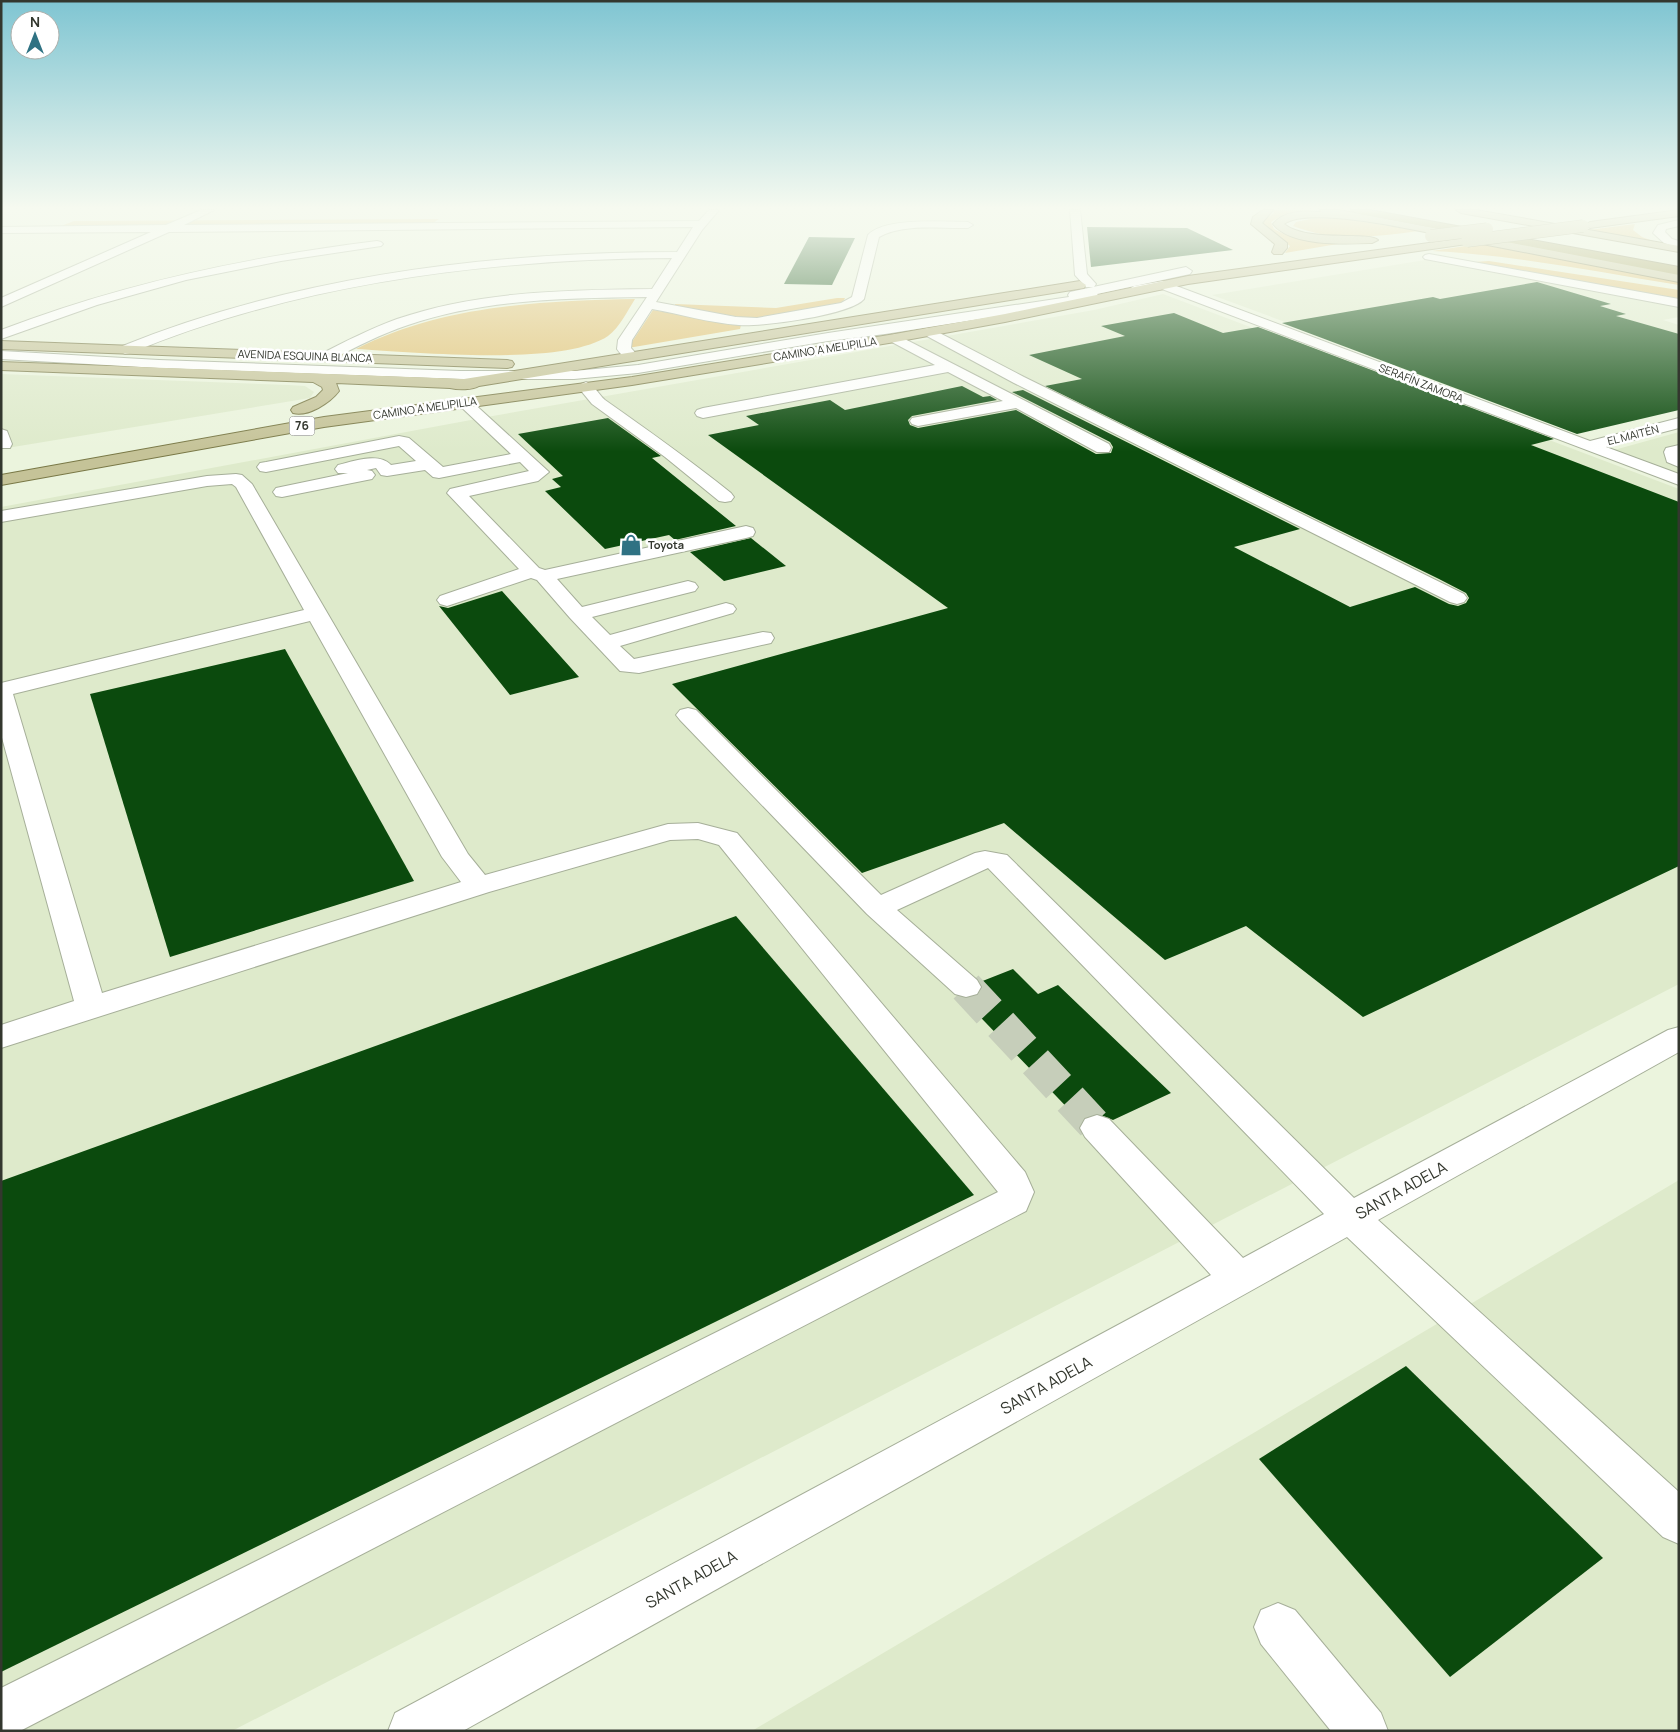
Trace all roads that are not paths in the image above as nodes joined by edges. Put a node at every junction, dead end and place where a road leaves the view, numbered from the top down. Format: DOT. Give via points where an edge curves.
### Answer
graph roads {
  1 [pos="30,291"];
  2 [pos="130,291"];
  3 [pos="313,291"];
  4 [pos="657,291"];
  5 [pos="860,291"];
  6 [pos="1046,291"];
  7 [pos="1091,291"];
  8 [pos="1127,291"];
  9 [pos="1134,291"];
  10 [pos="1178,291"];
  11 [pos="1613,291"];
  12 [pos="438,297"];
  13 [pos="652,299"];
  14 [pos="1679,303"];
  15 [pos="1,304"];
  16 [pos="452,309"];
  17 [pos="930,332"];
  18 [pos="1,335"];
  19 [pos="895,338"];
  20 [pos="1,345"];
  21 [pos="125,350"];
  22 [pos="1,353"];
  23 [pos="631,356"];
  24 [pos="326,357"];
  25 [pos="609,359"];
  26 [pos="1,366"];
  27 [pos="949,367"];
  28 [pos="537,371"];
  29 [pos="512,376"];
  30 [pos="313,378"];
  31 [pos="605,385"];
  32 [pos="586,387"];
  33 [pos="462,393"];
  34 [pos="386,396"];
  35 [pos="1019,403"];
  36 [pos="338,404"];
  37 [pos="299,410"];
  38 [pos="280,413"];
  39 [pos="703,413"];
  40 [pos="918,421"];
  41 [pos="1679,423"];
  42 [pos="1588,446"];
  43 [pos="1103,448"];
  44 [pos="1679,450"];
  45 [pos="522,457"];
  46 [pos="1679,462"];
  47 [pos="266,466"];
  48 [pos="433,469"];
  49 [pos="1,480"];
  50 [pos="1679,480"];
  51 [pos="279,487"];
  52 [pos="456,493"];
  53 [pos="725,497"];
  54 [pos="1,517"];
  55 [pos="746,532"];
  56 [pos="536,573"];
  57 [pos="688,587"];
  58 [pos="1456,598"];
  59 [pos="447,600"];
  60 [pos="726,609"];
  61 [pos="316,613"];
  62 [pos="577,614"];
  63 [pos="763,638"];
  64 [pos="606,643"];
  65 [pos="1,690"];
  66 [pos="688,715"];
  67 [pos="479,886"];
  68 [pos="877,908"];
  69 [pos="966,987"];
  70 [pos="90,1007"];
  71 [pos="1,1037"];
  72 [pos="1679,1038"];
  73 [pos="1097,1128"];
  74 [pos="1350,1218"];
  75 [pos="1238,1279"];
  76 [pos="1679,1522"];
  77 [pos="1278,1627"];
  78 [pos="1,1714"];
  79 [pos="413,1731"];
  80 [pos="1363,1731"];
  1 -- 15 [label="street"];
  2 -- 18 [label="street" via="92,301"];
  3 -- 21 [label="street" via="188,324"];
  4 -- 13 [label="street"];
  5 -- 13 [label="street" via="858,298 836,308 750,322"];
  6 -- 23 [label="main road, CAMINO A MELIPILLA / 76"];
  7 -- 28 [label="street" via="645,363"];
  8 -- 29 [label="street" via="885,330 828,336 638,369"];
  9 -- 17 [label="main road, CAMINO A MELIPILLA / 76"];
  10 -- 42 [label="street, SERAFÍN ZAMORA"];
  11 -- 14 [label="street"];
  12 -- 16 [label="street"];
  13 -- 16 [label="street" via="558,296"];
  13 -- 23 [label="street" via="625,340 624,348"];
  16 -- 24 [label="street" via="384,328 352,341"];
  17 -- 19 [label="main road, CAMINO A MELIPILLA / 76"];
  17 -- 58 [label="street" via="1019,380"];
  19 -- 27 [label="street"];
  19 -- 31 [label="main road, CAMINO A MELIPILLA / 76"];
  20 -- 21 [label="main road, AVENIDA ESQUINA BLANCA"];
  21 -- 24 [label="main road, AVENIDA ESQUINA BLANCA"];
  22 -- 28 [label="street"];
  22 -- 29 [label="street" via="159,364"];
  23 -- 25 [label="main road, CAMINO A MELIPILLA / 76"];
  24 -- 25 [label="main road, AVENIDA ESQUINA BLANCA" via="503,364"];
  25 -- 28 [label="main road, CAMINO A MELIPILLA / 76"];
  26 -- 30 [label="main road, AVENIDA ESQUINA BLANCA"];
  27 -- 35 [label="street"];
  27 -- 39 [label="street"];
  28 -- 29 [label="main road, CAMINO A MELIPILLA / 76"];
  29 -- 33 [label="main road, CAMINO A MELIPILLA / 76"];
  30 -- 33 [label="main road, AVENIDA ESQUINA BLANCA"];
  30 -- 37 [label="main road" via="329,384 330,391 321,400"];
  31 -- 32 [label="main road, CAMINO A MELIPILLA / 76"];
  31 -- 33 [label="main road, AVENIDA ESQUINA BLANCA"];
  32 -- 33 [label="main road, CAMINO A MELIPILLA / 76"];
  32 -- 53 [label="street" via="597,402 672,453"];
  33 -- 34 [label="main road, CAMINO A MELIPILLA / 76"];
  33 -- 45 [label="street"];
  33 -- 49 [label="main road, CAMINO A MELIPILLA / 76" via="315,424"];
  35 -- 40 [label="street"];
  35 -- 43 [label="street"];
  36 -- 37 [label="main road, 76"];
  37 -- 38 [label="main road, 76"];
  41 -- 42 [label="street, EL MAITÉN"];
  42 -- 50 [label="street, SERAFÍN ZAMORA"];
  44 -- 46 [label="street" via="1672,452 1673,458"];
  45 -- 48 [label="street"];
  45 -- 52 [label="street" via="540,472 538,475"];
  47 -- 48 [label="street" via="403,441"];
  48 -- 51 [label="street" via="387,471"];
  48 -- 52 [label="street"];
  52 -- 56 [label="street"];
  54 -- 61 [label="street" via="207,481 236,479 243,484"];
  55 -- 56 [label="street"];
  56 -- 59 [label="street"];
  56 -- 62 [label="street"];
  57 -- 62 [label="street"];
  60 -- 64 [label="street"];
  61 -- 65 [label="street"];
  61 -- 67 [label="street" via="456,857"];
  62 -- 64 [label="street"];
  63 -- 64 [label="street" via="639,666 628,666"];
  65 -- 70 [label="street"];
  66 -- 68 [label="street"];
  67 -- 70 [label="street"];
  67 -- 78 [label="street" via="668,832 691,829 728,839 1012,1182 1016,1192 1013,1202"];
  68 -- 69 [label="street"];
  68 -- 74 [label="street" via="985,859 997,861"];
  70 -- 71 [label="street"];
  72 -- 74 [label="street, SANTA ADELA"];
  73 -- 75 [label="street"];
  74 -- 75 [label="street, SANTA ADELA"];
  74 -- 76 [label="street"];
  75 -- 79 [label="street, SANTA ADELA"];
  77 -- 80 [label="street"];
}
